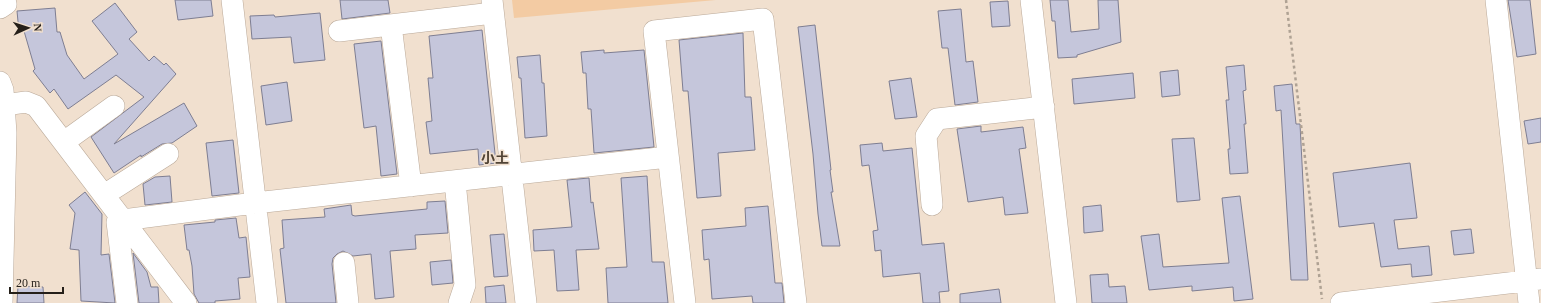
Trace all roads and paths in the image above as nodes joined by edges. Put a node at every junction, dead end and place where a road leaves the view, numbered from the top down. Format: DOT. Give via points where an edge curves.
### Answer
graph roads {
  1 [pos="5,0"];
  2 [pos="232,0"];
  3 [pos="1031,0"];
  4 [pos="1286,0"];
  5 [pos="1496,0"];
  6 [pos="493,7"];
  7 [pos="0,8"];
  8 [pos="391,25"];
  9 [pos="339,31"];
  10 [pos="0,82"];
  11 [pos="4,105"];
  12 [pos="114,106"];
  13 [pos="1044,107"];
  14 [pos="64,142"];
  15 [pos="168,154"];
  16 [pos="668,157"];
  17 [pos="512,174"];
  18 [pos="456,181"];
  19 [pos="410,186"];
  20 [pos="104,195"];
  21 [pos="255,203"];
  22 [pos="932,205"];
  23 [pos="123,220"];
  24 [pos="344,263"];
  25 [pos="1534,279"];
  26 [pos="2,303"];
  27 [pos="127,303"];
  28 [pos="186,303"];
  29 [pos="267,303"];
  30 [pos="348,303"];
  31 [pos="459,303"];
  32 [pos="526,303"];
  33 [pos="685,303"];
  34 [pos="796,303"];
  35 [pos="1066,303"];
  36 [pos="1322,303"];
  37 [pos="1341,303"];
  38 [pos="1529,303"];
  1 -- 7 [label="street" via="6,4"];
  2 -- 21 [label="street"];
  3 -- 13 [label="street"];
  4 -- 36 [label="path"];
  5 -- 25 [label="street"];
  6 -- 8 [label="street"];
  6 -- 17 [label="street"];
  8 -- 9 [label="street"];
  8 -- 19 [label="street"];
  10 -- 11 [label="street"];
  11 -- 14 [label="street" via="26,102 36,106"];
  11 -- 26 [label="street" via="6,133"];
  12 -- 14 [label="street"];
  13 -- 22 [label="street" via="937,119 926,136"];
  13 -- 35 [label="street"];
  14 -- 20 [label="street"];
  15 -- 20 [label="street"];
  16 -- 17 [label="street"];
  16 -- 33 [label="street"];
  16 -- 34 [label="street" via="654,31 763,19"];
  17 -- 18 [label="street"];
  17 -- 32 [label="street"];
  18 -- 19 [label="street"];
  18 -- 31 [label="street" via="465,285"];
  19 -- 21 [label="street"];
  20 -- 23 [label="street"];
  21 -- 23 [label="street"];
  21 -- 29 [label="street"];
  23 -- 27 [label="street" via="117,222"];
  23 -- 28 [label="street"];
  24 -- 30 [label="street"];
  25 -- 37 [label="street"];
  25 -- 38 [label="street"];
}
